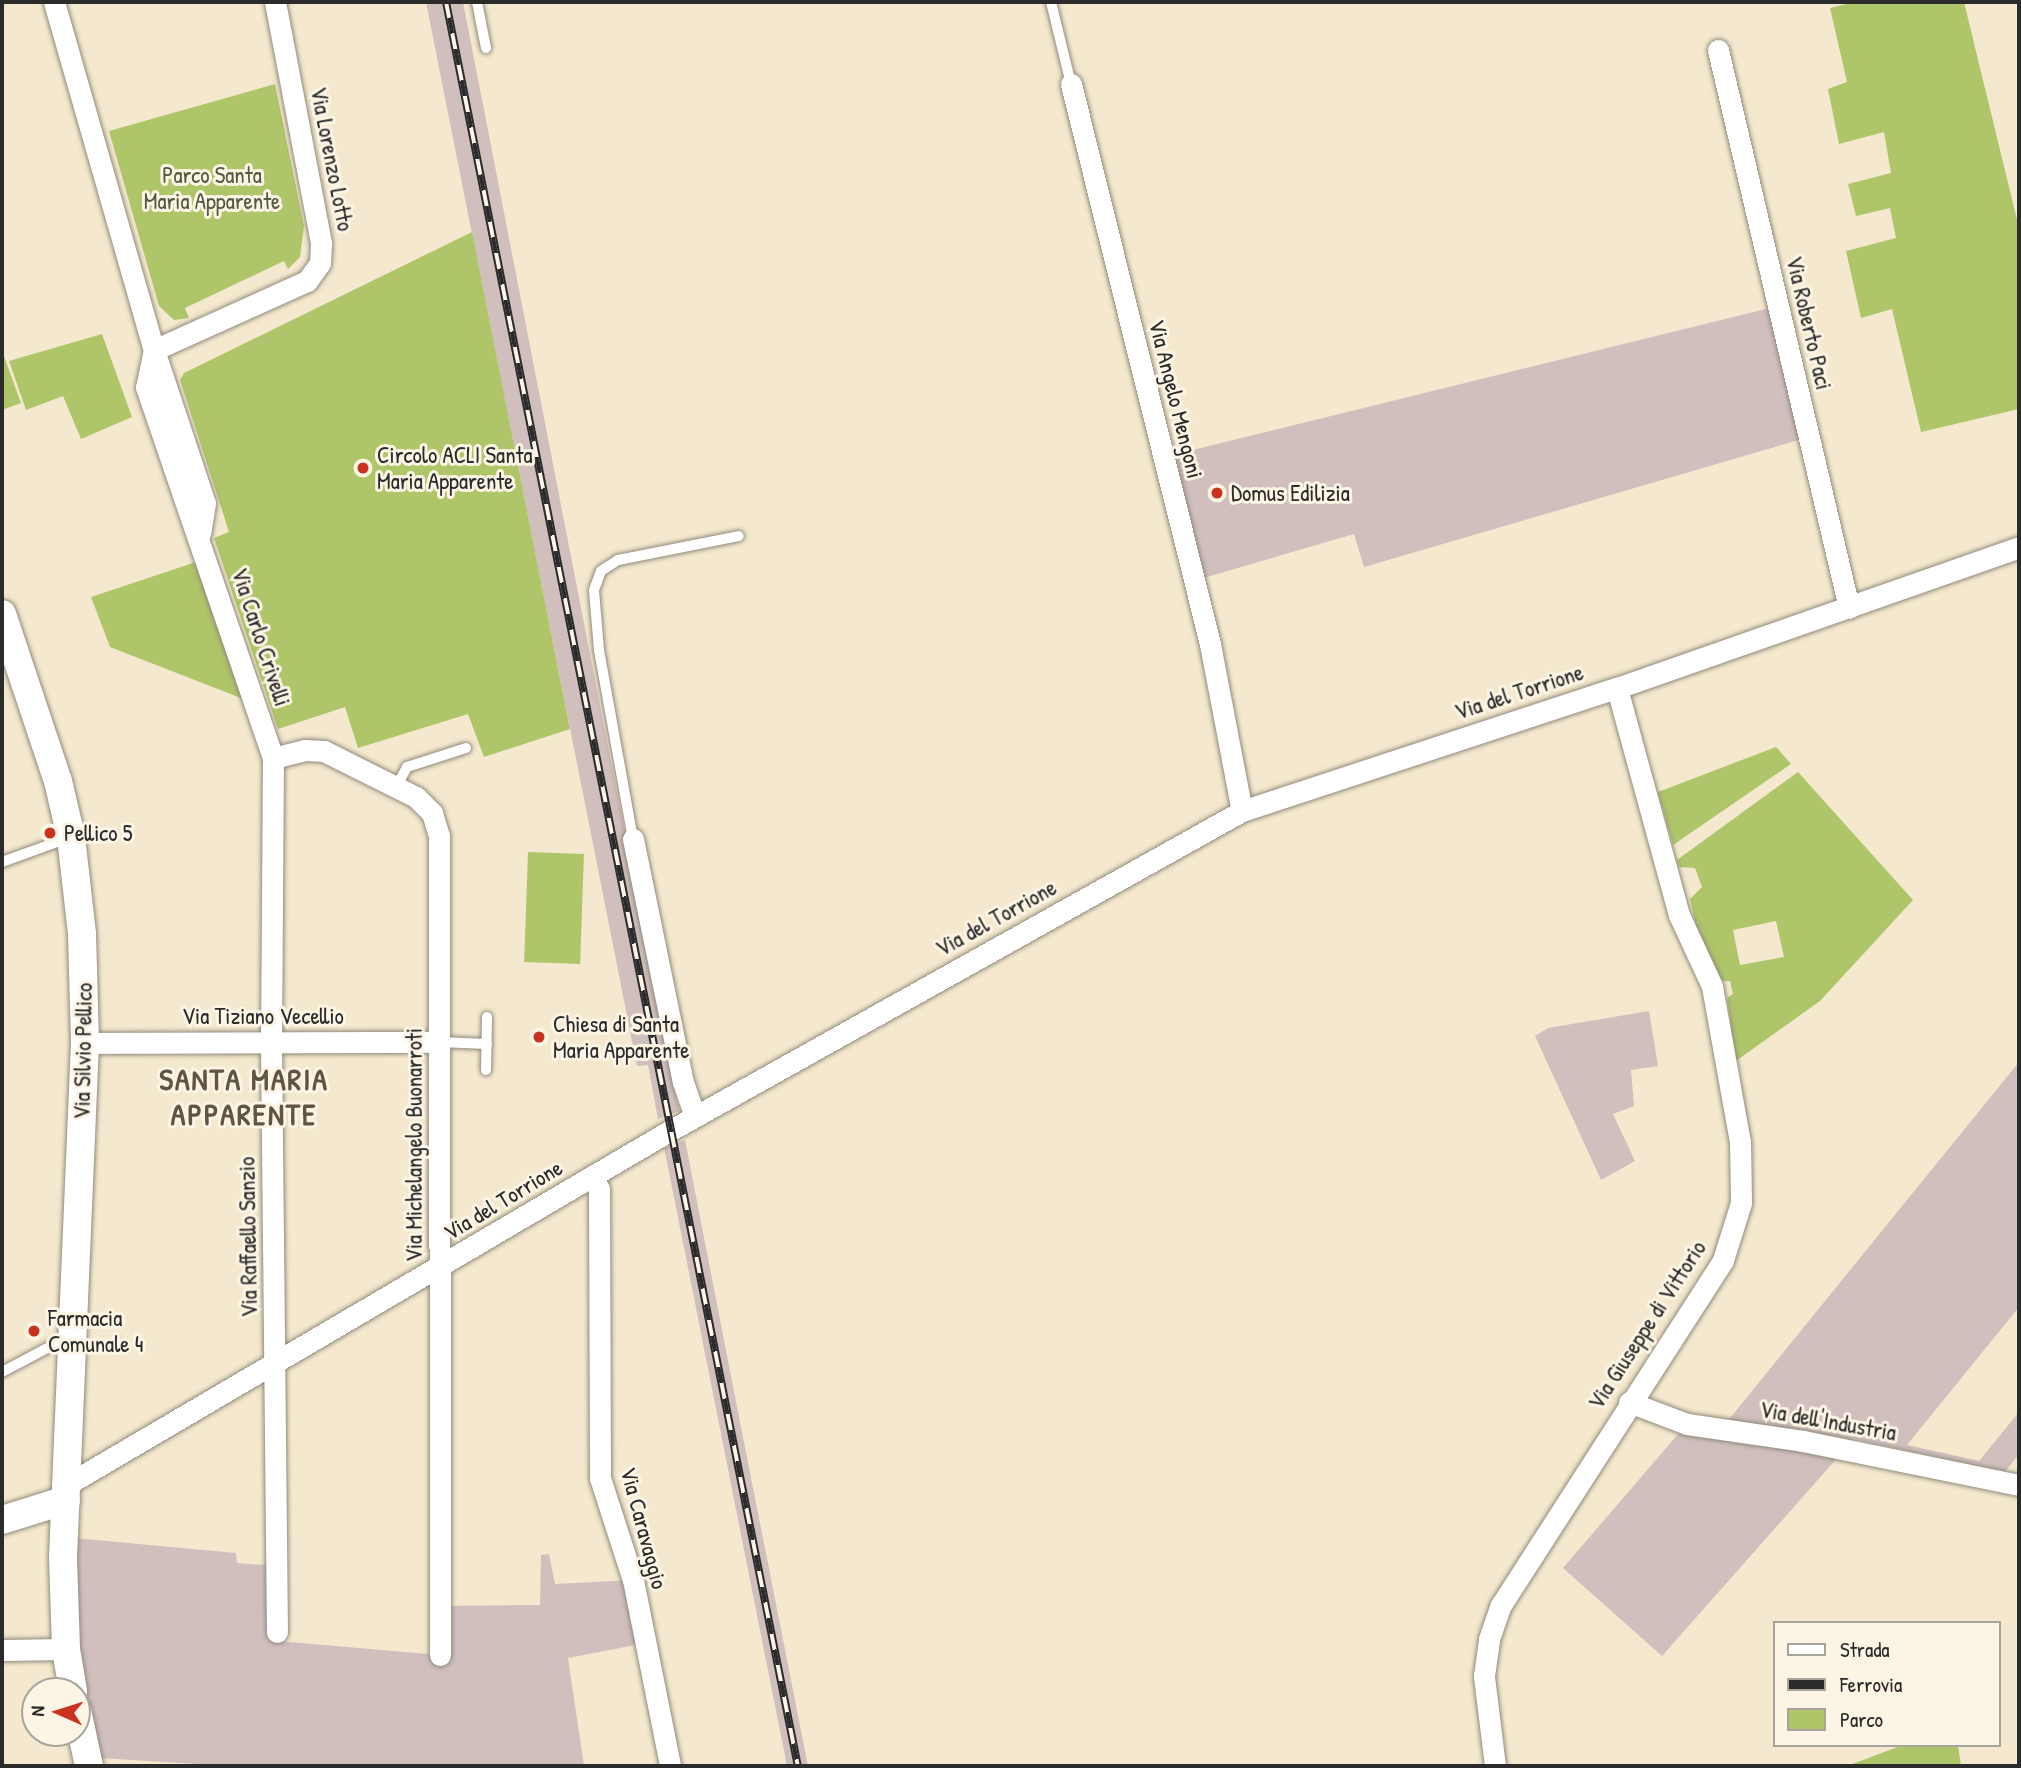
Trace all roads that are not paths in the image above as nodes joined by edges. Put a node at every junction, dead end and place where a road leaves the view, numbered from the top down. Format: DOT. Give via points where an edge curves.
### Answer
graph roads {
  1 [pos="54,2"];
  2 [pos="275,2"];
  3 [pos="477,2"];
  4 [pos="1051,2"];
  5 [pos="486,48"];
  6 [pos="1718,50"];
  7 [pos="1071,84"];
  8 [pos="154,349"];
  9 [pos="739,536"];
  10 [pos="2019,547"];
  11 [pos="1849,608"];
  12 [pos="2,614"];
  13 [pos="1617,688"];
  14 [pos="466,748"];
  15 [pos="274,758"];
  16 [pos="396,787"];
  17 [pos="1242,811"];
  18 [pos="71,837"];
  19 [pos="633,839"];
  20 [pos="2,862"];
  21 [pos="487,1017"];
  22 [pos="440,1042"];
  23 [pos="85,1043"];
  24 [pos="271,1043"];
  25 [pos="487,1044"];
  26 [pos="486,1070"];
  27 [pos="695,1116"];
  28 [pos="592,1176"];
  29 [pos="440,1269"];
  30 [pos="75,1334"];
  31 [pos="276,1363"];
  32 [pos="2,1372"];
  33 [pos="1629,1402"];
  34 [pos="2019,1485"];
  35 [pos="67,1492"];
  36 [pos="2,1520"];
  37 [pos="277,1632"];
  38 [pos="66,1649"];
  39 [pos="2,1650"];
  40 [pos="440,1655"];
  41 [pos="71,1677"];
  42 [pos="85,1747"];
  43 [pos="89,1766"];
  44 [pos="670,1766"];
  45 [pos="1495,1766"];
  1 -- 8 [label="street, Via Carlo Crivelli"];
  2 -- 8 [label="street, Via Lorenzo Lotto" via="321,243 320,263 307,281"];
  3 -- 5 [label="lane"];
  4 -- 7 [label="lane, Via Angelo Mengoni"];
  6 -- 11 [label="street, Via Roberto Paci"];
  7 -- 17 [label="street, Via Angelo Mengoni" via="1210,644"];
  8 -- 15 [label="street, Via Carlo Crivelli" via="205,503 200,533"];
  9 -- 19 [label="lane" via="618,560 601,571 594,590 599,650"];
  10 -- 11 [label="street, Via del Torrione"];
  11 -- 13 [label="street, Via del Torrione"];
  12 -- 18 [label="main road, Via Silvio Pellico" via="58,781"];
  13 -- 17 [label="street, Via del Torrione"];
  13 -- 33 [label="street, Via Giuseppe di Vittorio" via="1679,915 1712,986 1743,1174 1734,1233 1723,1260"];
  14 -- 16 [label="lane" via="407,767"];
  15 -- 16 [label="street, Via Michelangelo Buonarroti" via="305,750 324,751"];
  15 -- 24 [label="street, Via Raffaello Sanzio"];
  16 -- 22 [label="street, Via Michelangelo Buonarroti" via="424,804 439,835"];
  17 -- 27 [label="street, Via del Torrione"];
  18 -- 20 [label="lane"];
  18 -- 23 [label="main road, Via Silvio Pellico" via="82,934"];
  19 -- 27 [label="street" via="683,1082"];
  21 -- 25 [label="lane"];
  22 -- 24 [label="street, Via Tiziano Vecellio"];
  22 -- 25 [label="lane"];
  22 -- 29 [label="street, Via Michelangelo Buonarroti"];
  23 -- 24 [label="street, Via Tiziano Vecellio"];
  23 -- 30 [label="main road, Via Silvio Pellico"];
  24 -- 31 [label="street, Via Raffaello Sanzio"];
  25 -- 26 [label="lane"];
  27 -- 28 [label="street, Via del Torrione"];
  28 -- 29 [label="street, Via del Torrione"];
  28 -- 44 [label="street, Via Caravaggio" via="599,1189 600,1478 633,1580"];
  29 -- 31 [label="street, Via del Torrione"];
  29 -- 40 [label="street, Via Michelangelo Buonarroti"];
  30 -- 32 [label="lane"];
  30 -- 35 [label="main road, Via Silvio Pellico"];
  31 -- 35 [label="street, Via del Torrione"];
  31 -- 37 [label="street, Via Raffaello Sanzio"];
  33 -- 34 [label="street, Via dell'Industria" via="1687,1424 1803,1441"];
  33 -- 45 [label="street, Via Giuseppe di Vittorio" via="1496,1618 1484,1676"];
  35 -- 36 [label="main road"];
  35 -- 38 [label="main road, Via Silvio Pellico"];
  38 -- 39 [label="street"];
  38 -- 41 [label="main road, Via Silvio Pellico"];
  42 -- 43 [label="main road"];
}
